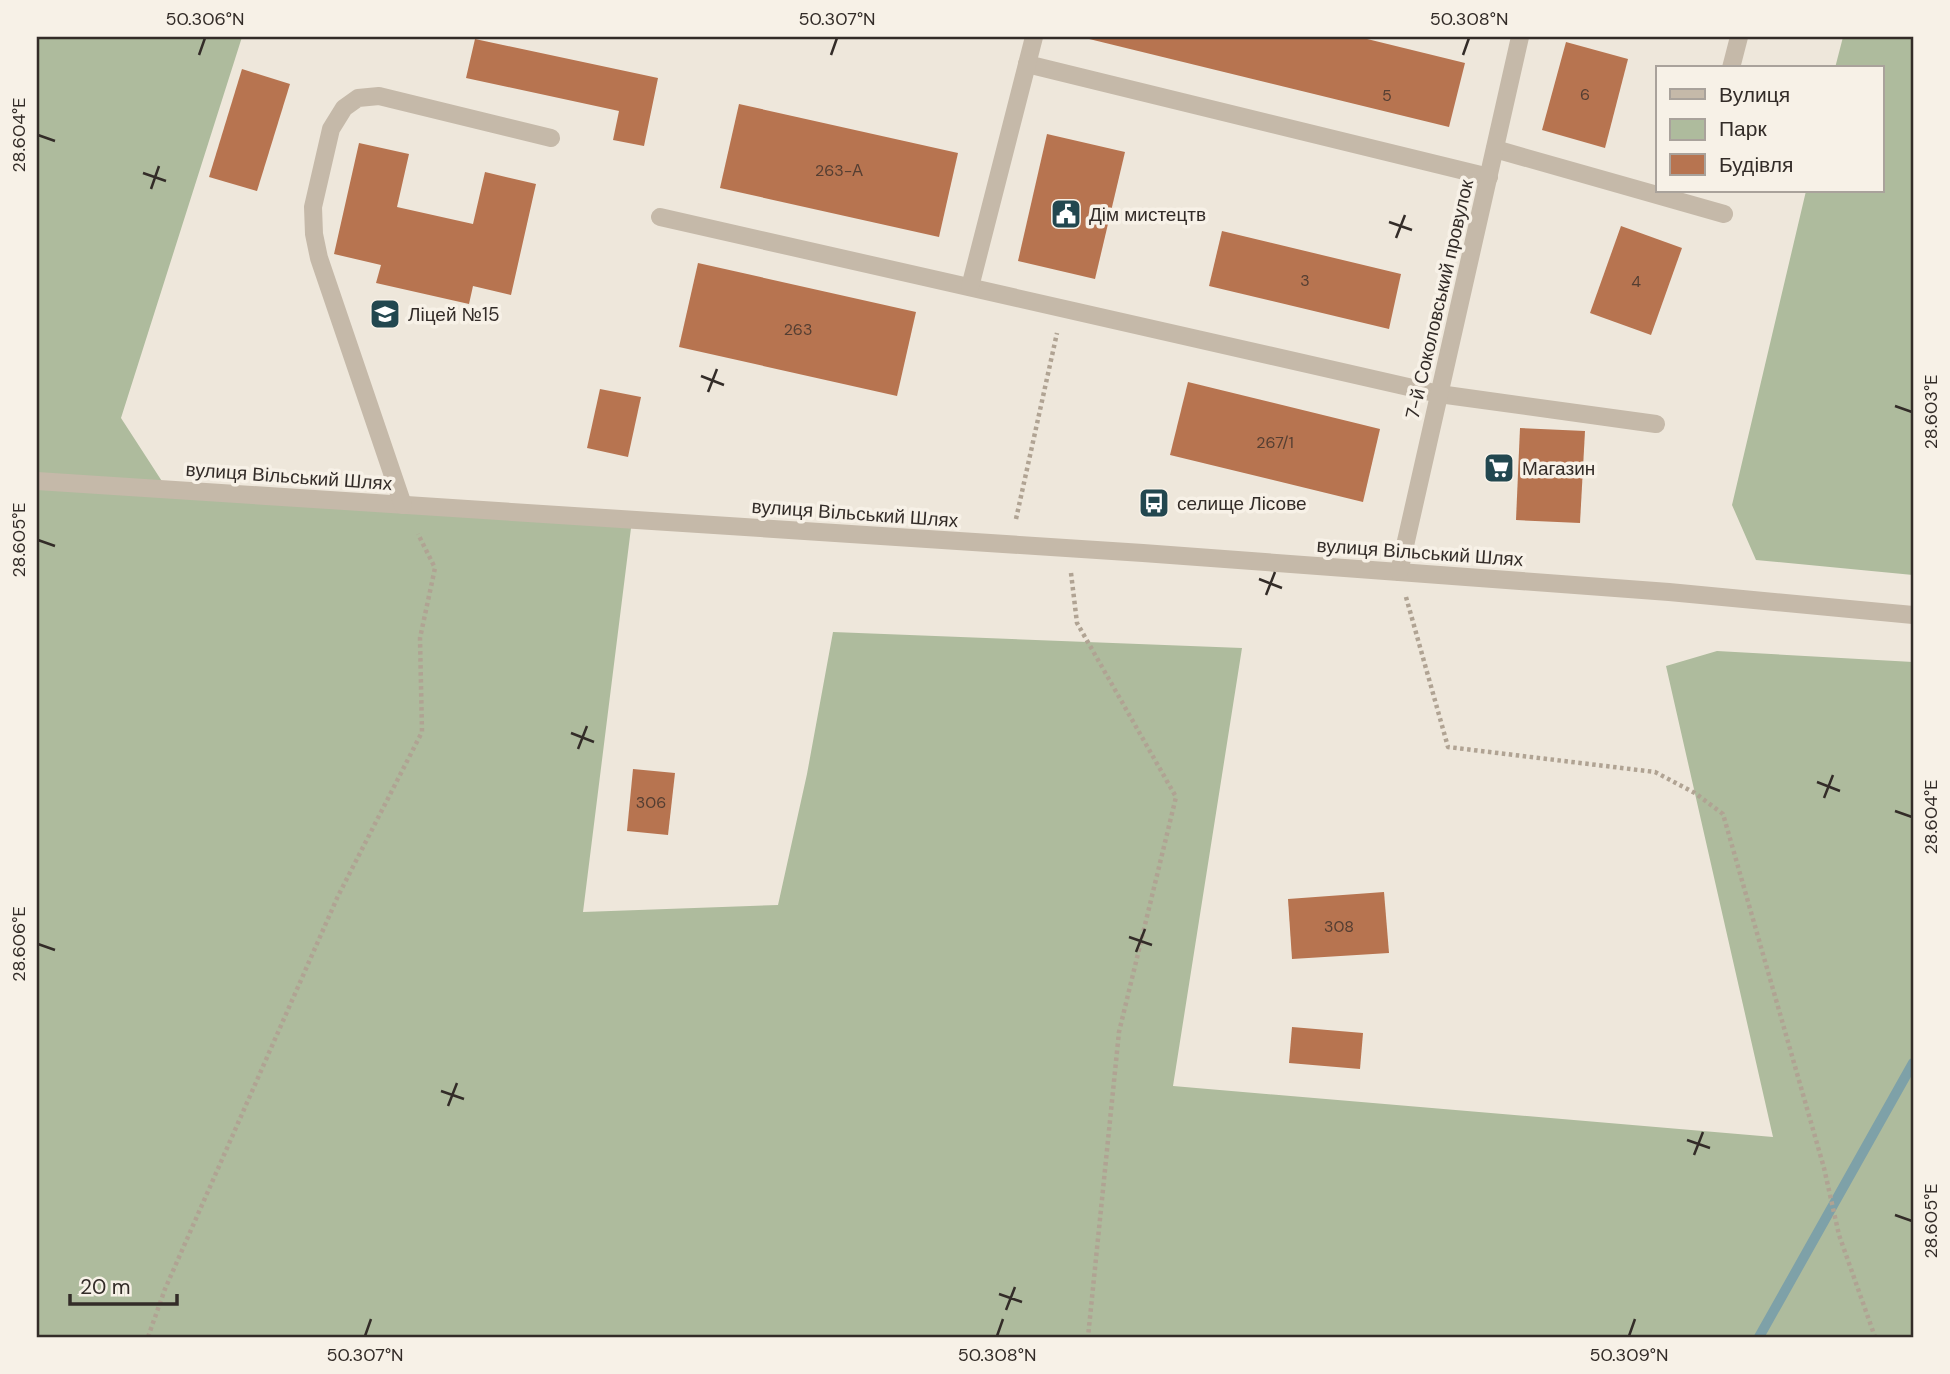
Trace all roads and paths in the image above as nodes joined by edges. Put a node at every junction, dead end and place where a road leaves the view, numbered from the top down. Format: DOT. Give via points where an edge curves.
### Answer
graph roads {
  1 [pos="1034,37"];
  2 [pos="1521,37"];
  3 [pos="1739,37"];
  4 [pos="1027,64"];
  5 [pos="1732,66"];
  6 [pos="551,138"];
  7 [pos="1495,149"];
  8 [pos="1489,177"];
  9 [pos="1656,188"];
  10 [pos="1672,192"];
  11 [pos="1697,198"];
  12 [pos="1724,214"];
  13 [pos="660,217"];
  14 [pos="970,287"];
  15 [pos="1062,308"];
  16 [pos="1439,394"];
  17 [pos="1656,424"];
  18 [pos="37,481"];
  19 [pos="402,505"];
  20 [pos="1010,545"];
  21 [pos="1068,548"];
  22 [pos="1399,572"];
  23 [pos="1913,615"];
  24 [pos="148,1337"];
  25 [pos="1088,1337"];
  26 [pos="1875,1337"];
  1 -- 4 [label="street"];
  2 -- 7 [label="street, 7-й Соколовський провулок"];
  3 -- 5 [label="street"];
  4 -- 8 [label="street"];
  4 -- 14 [label="street"];
  6 -- 19 [label="street" via="379,96 358,98 344,108 331,129 313,207 314,234"];
  7 -- 8 [label="street, 7-й Соколовський провулок"];
  7 -- 9 [label="street"];
  8 -- 16 [label="street, 7-й Соколовський провулок"];
  10 -- 11 [label="street"];
  11 -- 12 [label="street"];
  13 -- 14 [label="street"];
  14 -- 15 [label="street"];
  15 -- 16 [label="street"];
  15 -- 20 [label="path"];
  16 -- 17 [label="street"];
  16 -- 22 [label="street, 7-й Соколовський провулок"];
  18 -- 19 [label="street, вулиця Вільський Шлях"];
  19 -- 20 [label="street, вулиця Вільський Шлях"];
  19 -- 24 [label="path" via="435,568 420,638 422,732 338,895"];
  20 -- 21 [label="street, вулиця Вільський Шлях"];
  21 -- 22 [label="street, вулиця Вільський Шлях"];
  21 -- 25 [label="path" via="1077,623 1176,797 1119,1032"];
  22 -- 23 [label="street, вулиця Вільський Шлях"];
  22 -- 26 [label="path" via="1448,747 1655,772 1723,814 1839,1235"];
}
